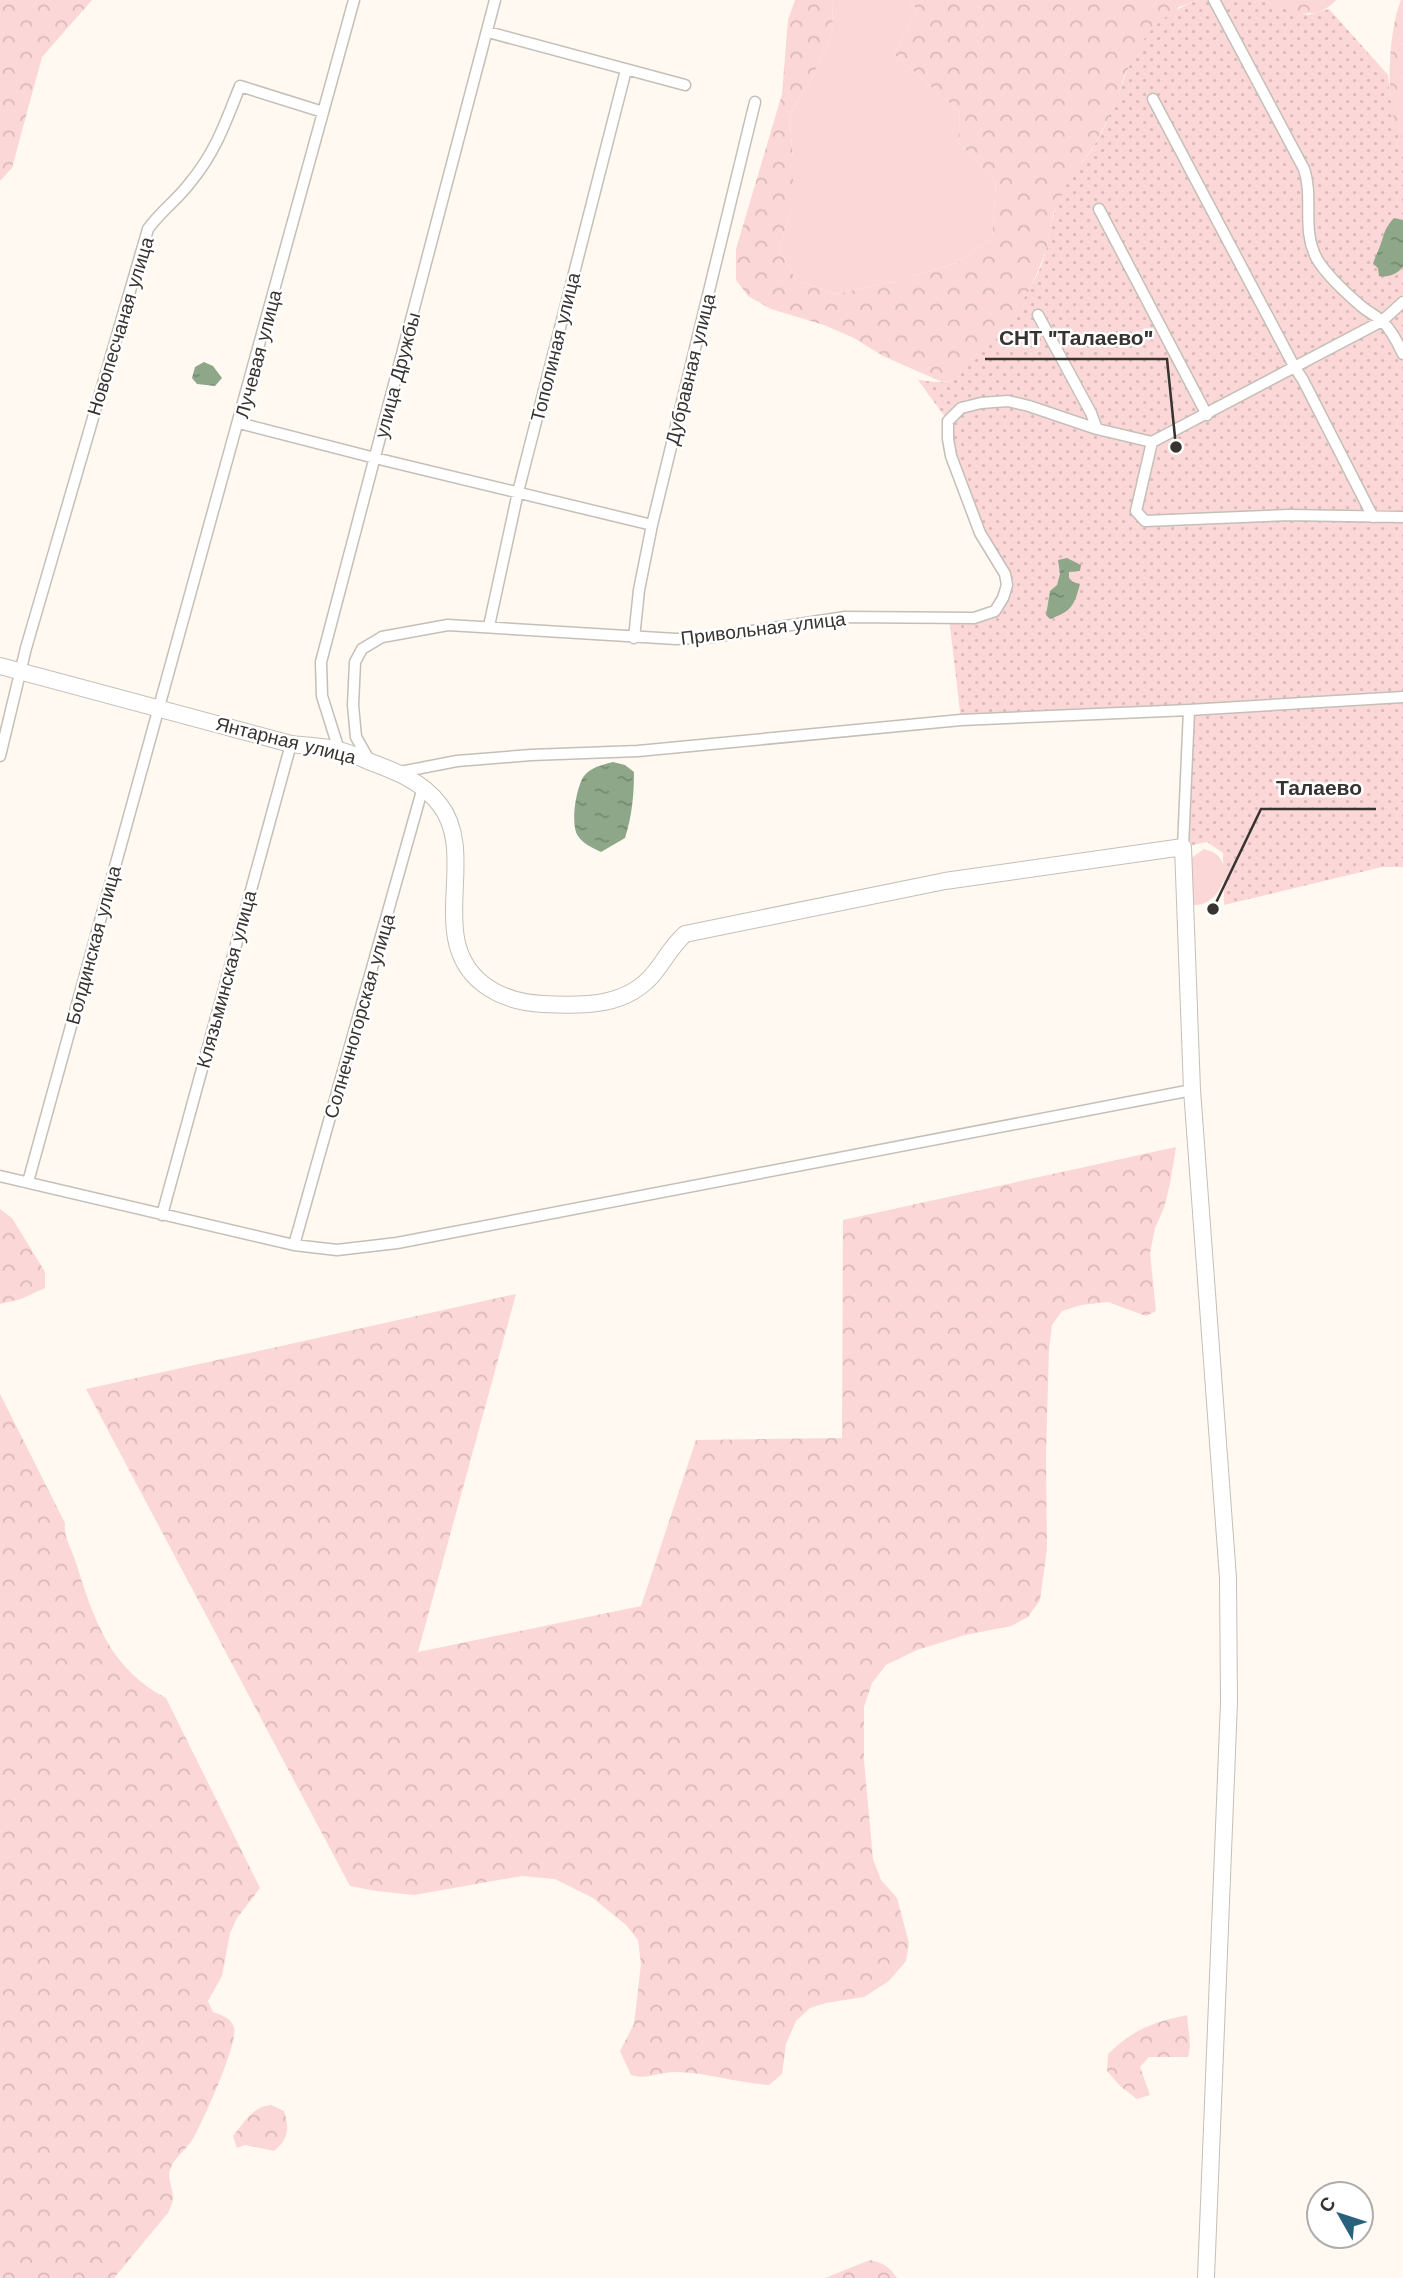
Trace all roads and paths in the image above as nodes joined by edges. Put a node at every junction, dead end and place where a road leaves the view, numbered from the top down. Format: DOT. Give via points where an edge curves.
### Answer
graph roads {
  1 [pos="354,0"];
  2 [pos="495,0"];
  3 [pos="1213,0"];
  4 [pos="488,32"];
  5 [pos="626,71"];
  6 [pos="685,85"];
  7 [pos="1153,99"];
  8 [pos="755,102"];
  9 [pos="323,113"];
  10 [pos="1100,209"];
  11 [pos="1403,302"];
  12 [pos="1038,315"];
  13 [pos="1382,321"];
  14 [pos="1403,354"];
  15 [pos="1294,366"];
  16 [pos="1207,415"];
  17 [pos="239,423"];
  18 [pos="1097,429"];
  19 [pos="1152,442"];
  20 [pos="375,458"];
  21 [pos="518,492"];
  22 [pos="1373,517"];
  23 [pos="1403,517"];
  24 [pos="652,525"];
  25 [pos="489,626"];
  26 [pos="634,638"];
  27 [pos="0,666"];
  28 [pos="22,671"];
  29 [pos="1403,697"];
  30 [pos="158,708"];
  31 [pos="1189,710"];
  32 [pos="291,744"];
  33 [pos="339,750"];
  34 [pos="0,756"];
  35 [pos="369,761"];
  36 [pos="400,772"];
  37 [pos="423,788"];
  38 [pos="1183,847"];
  39 [pos="1192,1090"];
  40 [pos="0,1176"];
  41 [pos="28,1182"];
  42 [pos="162,1215"];
  43 [pos="294,1245"];
  44 [pos="1206,2278"];
  1 -- 9 [label="street, Лучевая улица"];
  2 -- 4 [label="street, улица Дружбы"];
  3 -- 13 [label="street" via="1304,169 1309,184 1309,237 1317,258 1347,293"];
  4 -- 5 [label="street"];
  4 -- 20 [label="street, улица Дружбы"];
  5 -- 6 [label="street"];
  5 -- 21 [label="street, Тополиная улица"];
  7 -- 15 [label="street"];
  8 -- 24 [label="street, Дубравная улица"];
  9 -- 17 [label="street, Лучевая улица"];
  9 -- 28 [label="street, Новопесчаная улица" via="240,86 216,147 148,229"];
  10 -- 16 [label="street"];
  11 -- 13 [label="street"];
  12 -- 18 [label="street"];
  13 -- 14 [label="street"];
  13 -- 15 [label="street"];
  15 -- 16 [label="street"];
  15 -- 22 [label="street"];
  16 -- 19 [label="street"];
  17 -- 20 [label="street"];
  17 -- 30 [label="street, Лучевая улица"];
  18 -- 19 [label="street"];
  18 -- 26 [label="street, Привольная улица" via="1008,401 961,408 948,421 951,456 980,534 1005,574 1007,585 995,611 974,618 845,617 712,637"];
  19 -- 22 [label="street" via="1136,500 1136,511 1145,521 1289,514"];
  20 -- 21 [label="street"];
  20 -- 33 [label="street, улица Дружбы" via="321,663 322,696"];
  21 -- 24 [label="street"];
  21 -- 25 [label="street, Тополиная улица"];
  22 -- 23 [label="street"];
  24 -- 26 [label="street, Дубравная улица"];
  25 -- 26 [label="street, Привольная улица"];
  25 -- 35 [label="street, Привольная улица" via="415,629 382,637 362,649 355,662 353,705 356,737"];
  27 -- 28 [label="street, Янтарная улица"];
  28 -- 30 [label="street, Янтарная улица"];
  28 -- 34 [label="street"];
  29 -- 31 [label="street"];
  30 -- 32 [label="street, Янтарная улица"];
  30 -- 41 [label="street, Болдинская улица"];
  31 -- 36 [label="street" via="961,720 638,751 457,761"];
  31 -- 38 [label="street"];
  32 -- 33 [label="street, Янтарная улица"];
  32 -- 42 [label="street, Клязьминская улица"];
  33 -- 35 [label="street, Янтарная улица"];
  35 -- 36 [label="street, Янтарная улица"];
  36 -- 37 [label="street, Янтарная улица"];
  37 -- 38 [label="street, Янтарная улица" via="450,819 454,932 460,954 474,976 494,992 538,1003 590,1004 635,993 685,934 945,881"];
  37 -- 43 [label="street, Солнечногорская улица"];
  38 -- 39 [label="street"];
  39 -- 43 [label="street" via="397,1243 337,1250"];
  39 -- 44 [label="street" via="1228,1606 1229,1702"];
  40 -- 41 [label="street"];
  41 -- 42 [label="street"];
  42 -- 43 [label="street"];
}
